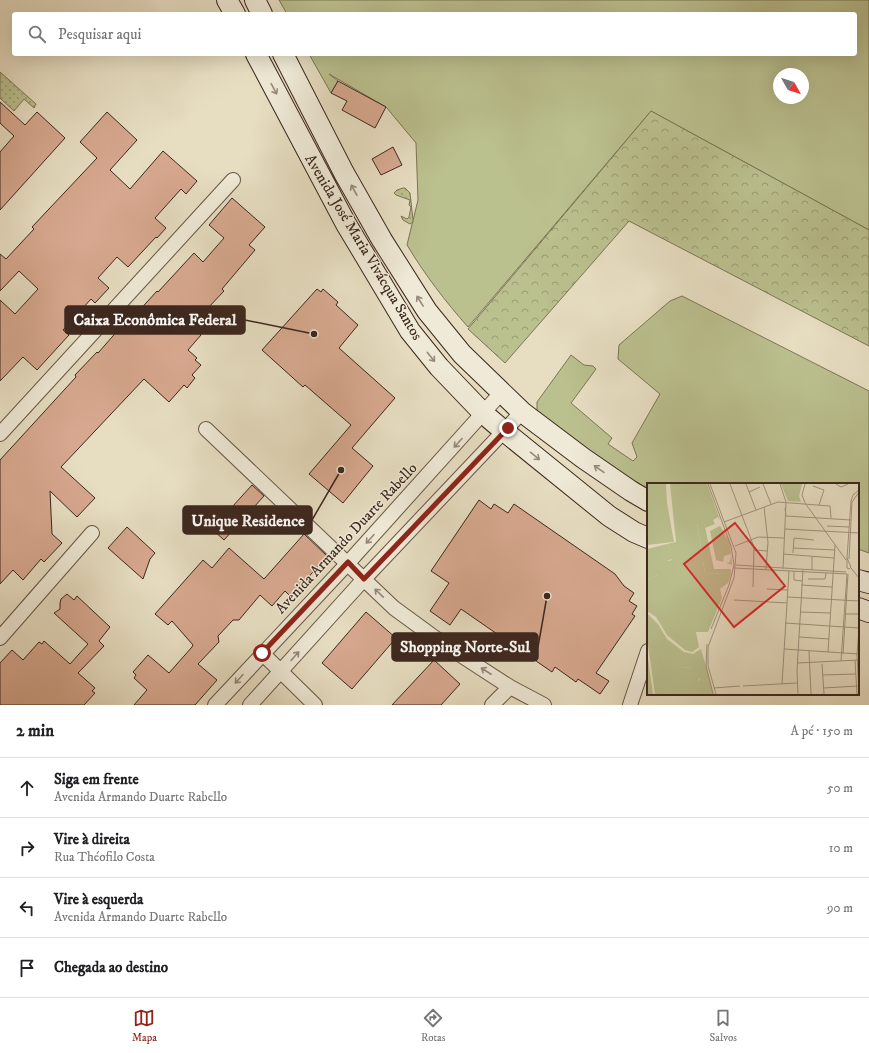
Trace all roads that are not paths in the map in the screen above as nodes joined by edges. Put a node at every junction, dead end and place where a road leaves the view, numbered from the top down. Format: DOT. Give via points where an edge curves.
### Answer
graph roads {
  1 [pos="227,0"];
  2 [pos="255,0"];
  3 [pos="234,12"];
  4 [pos="261,12"];
  5 [pos="257,56"];
  6 [pos="284,56"];
  7 [pos="233,180"];
  8 [pos="501,394"];
  9 [pos="522,412"];
  10 [pos="484,414"];
  11 [pos="206,429"];
  12 [pos="504,431"];
  13 [pos="0,434"];
  14 [pos="647,500"];
  15 [pos="92,534"];
  16 [pos="647,538"];
  17 [pos="348,562"];
  18 [pos="364,579"];
  19 [pos="859,580"];
  20 [pos="869,583"];
  21 [pos="859,608"];
  22 [pos="869,612"];
  23 [pos="0,638"];
  24 [pos="262,653"];
  25 [pos="647,654"];
  26 [pos="281,672"];
  27 [pos="510,687"];
  28 [pos="215,705"];
  29 [pos="250,705"];
  30 [pos="315,705"];
  31 [pos="492,705"];
  32 [pos="544,705"];
  33 [pos="630,705"];
  1 -- 3 [label="main road"];
  2 -- 4 [label="main road"];
  5 -- 10 [label="main road, Avenida José Maria Vivácqua Santos, one-way" via="346,224 410,331 439,367"];
  8 -- 6 [label="main road, Avenida José Maria Vivácqua Santos, one-way" via="462,354 427,312 374,227"];
  7 -- 13 [label="street"];
  8 -- 9 [label="main road, Avenida José Maria Vivácqua Santos"];
  8 -- 10 [label="street, Avenida Armando Duarte Rabello"];
  9 -- 12 [label="street"];
  14 -- 9 [label="main road, Avenida José Maria Vivácqua Santos, one-way" via="583,458"];
  10 -- 12 [label="main road, Avenida José Maria Vivácqua Santos"];
  10 -- 17 [label="street, Avenida Armando Duarte Rabello, one-way"];
  11 -- 17 [label="street"];
  12 -- 16 [label="main road, Avenida José Maria Vivácqua Santos, one-way" via="609,516"];
  12 -- 18 [label="street"];
  15 -- 23 [label="street"];
  17 -- 18 [label="street"];
  17 -- 24 [label="street, Avenida Armando Duarte Rabello"];
  26 -- 18 [label="street, one-way"];
  27 -- 18 [label="street, one-way" via="394,608"];
  19 -- 20 [label="main road"];
  21 -- 22 [label="main road"];
  24 -- 26 [label="street"];
  24 -- 28 [label="street, Avenida Armando Duarte Rabello, one-way"];
  25 -- 33 [label="street"];
  26 -- 29 [label="street"];
  26 -- 30 [label="street"];
  27 -- 31 [label="street"];
  27 -- 32 [label="street"];
}
